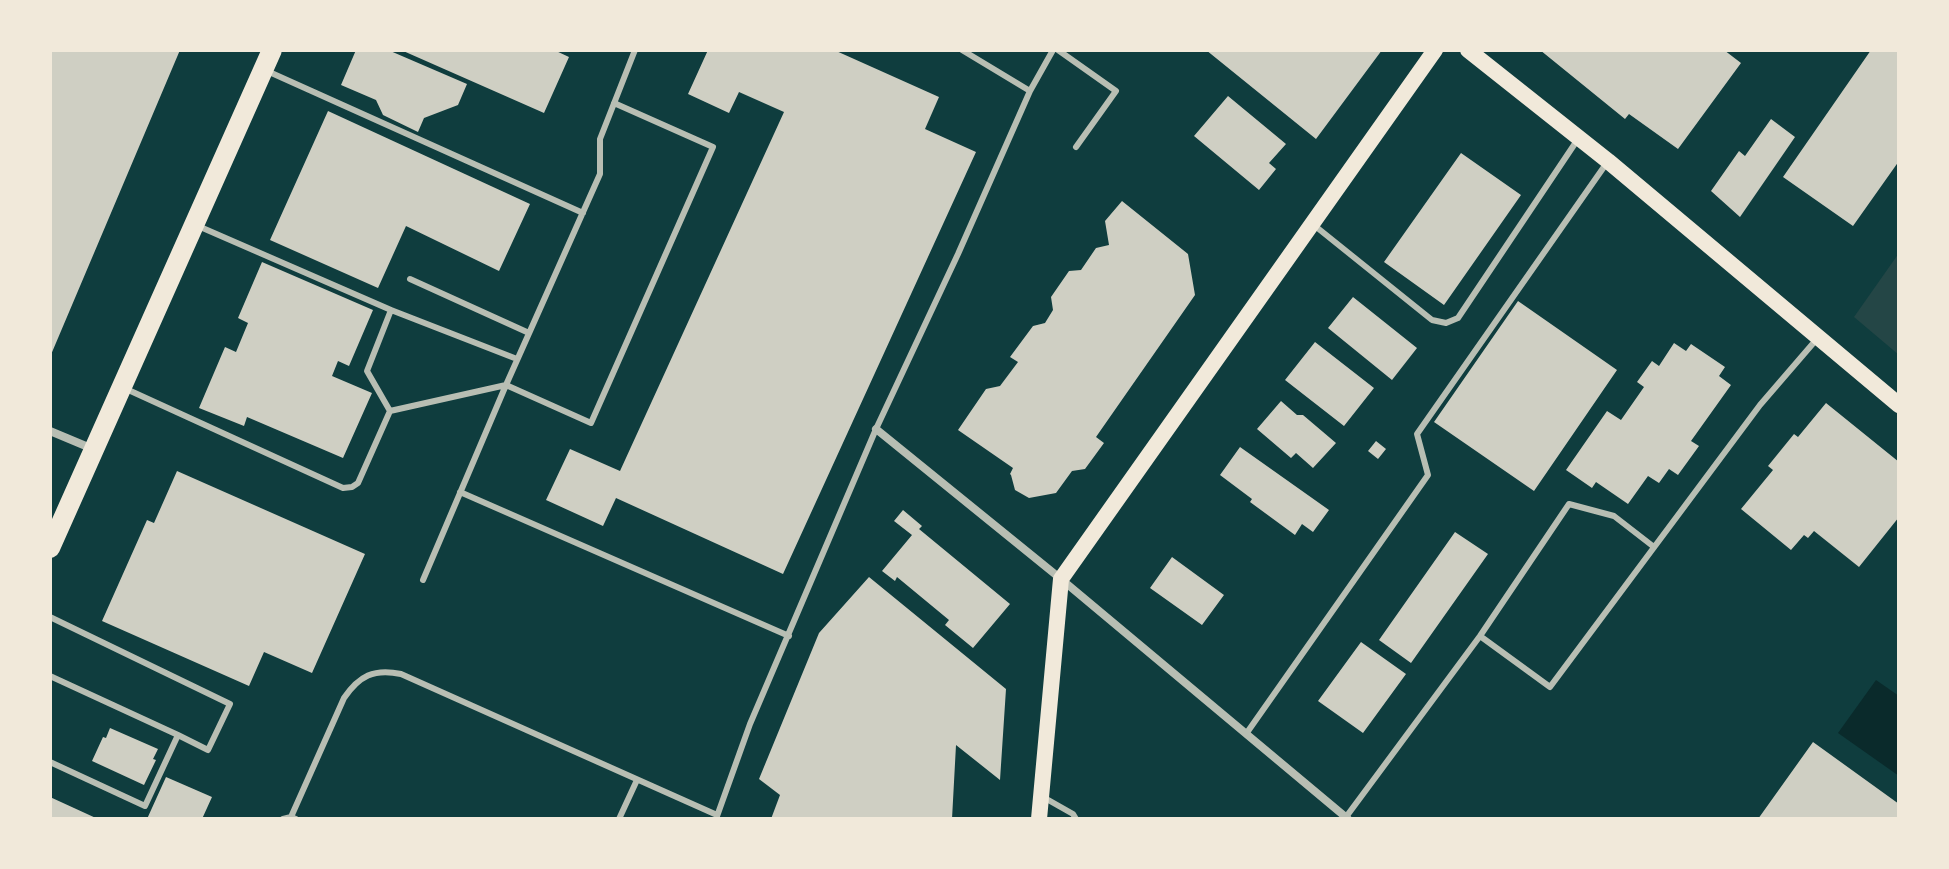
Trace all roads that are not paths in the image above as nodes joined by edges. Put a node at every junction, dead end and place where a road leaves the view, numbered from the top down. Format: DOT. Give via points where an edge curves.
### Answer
graph roads {
  1 [pos="272,50"];
  2 [pos="635,50"];
  3 [pos="962,50"];
  4 [pos="1056,50"];
  5 [pos="1435,50"];
  6 [pos="1468,50"];
  7 [pos="264,69"];
  8 [pos="1030,91"];
  9 [pos="614,103"];
  10 [pos="1579,137"];
  11 [pos="1076,147"];
  12 [pos="1608,161"];
  13 [pos="583,213"];
  14 [pos="1312,224"];
  15 [pos="194,225"];
  16 [pos="410,279"];
  17 [pos="391,310"];
  18 [pos="529,333"];
  19 [pos="1818,338"];
  20 [pos="517,359"];
  21 [pos="506,385"];
  22 [pos="122,388"];
  23 [pos="1899,405"];
  24 [pos="390,411"];
  25 [pos="876,429"];
  26 [pos="50,431"];
  27 [pos="94,449"];
  28 [pos="460,492"];
  29 [pos="1654,547"];
  30 [pos="50,548"];
  31 [pos="1061,579"];
  32 [pos="423,580"];
  33 [pos="50,617"];
  34 [pos="789,636"];
  35 [pos="1480,636"];
  36 [pos="50,676"];
  37 [pos="1246,734"];
  38 [pos="178,735"];
  39 [pos="50,762"];
  40 [pos="637,780"];
  41 [pos="1041,796"];
  42 [pos="716,817"];
  43 [pos="290,818"];
  44 [pos="1347,818"];
  45 [pos="619,819"];
  46 [pos="1039,819"];
  47 [pos="1076,819"];
  1 -- 7 [label="main road"];
  2 -- 9 [label="lane"];
  3 -- 8 [label="lane"];
  4 -- 8 [label="lane"];
  4 -- 11 [label="lane" via="1116,91"];
  5 -- 14 [label="main road"];
  6 -- 10 [label="main road"];
  7 -- 13 [label="lane"];
  7 -- 15 [label="main road"];
  8 -- 25 [label="lane"];
  9 -- 13 [label="lane" via="600,139 600,174"];
  9 -- 21 [label="lane" via="713,147 591,423"];
  10 -- 12 [label="main road"];
  10 -- 14 [label="lane" via="1458,318 1446,323 1432,320"];
  12 -- 19 [label="main road"];
  12 -- 37 [label="lane" via="1417,434 1428,475"];
  13 -- 18 [label="lane"];
  14 -- 31 [label="main road"];
  15 -- 17 [label="lane"];
  15 -- 22 [label="main road"];
  16 -- 18 [label="lane"];
  17 -- 20 [label="lane"];
  17 -- 24 [label="lane" via="367,371"];
  18 -- 20 [label="lane"];
  19 -- 23 [label="main road"];
  19 -- 29 [label="lane" via="1760,405"];
  20 -- 21 [label="lane"];
  21 -- 24 [label="lane"];
  21 -- 28 [label="lane"];
  22 -- 24 [label="lane" via="343,488 358,483"];
  22 -- 27 [label="main road"];
  25 -- 31 [label="street"];
  25 -- 34 [label="lane"];
  26 -- 27 [label="street"];
  27 -- 30 [label="main road"];
  28 -- 32 [label="lane"];
  28 -- 34 [label="lane"];
  29 -- 35 [label="lane" via="1614,516 1569,504"];
  29 -- 35 [label="lane" via="1550,687"];
  31 -- 37 [label="street"];
  31 -- 41 [label="main road"];
  33 -- 38 [label="lane" via="230,704 208,750"];
  34 -- 42 [label="lane"];
  35 -- 44 [label="lane"];
  36 -- 38 [label="lane"];
  37 -- 44 [label="street"];
  38 -- 39 [label="lane" via="145,806"];
  40 -- 42 [label="lane"];
  40 -- 43 [label="lane" via="401,674 382,672 360,678 344,698"];
  40 -- 45 [label="lane"];
  41 -- 46 [label="main road"];
  41 -- 47 [label="lane"];
}
